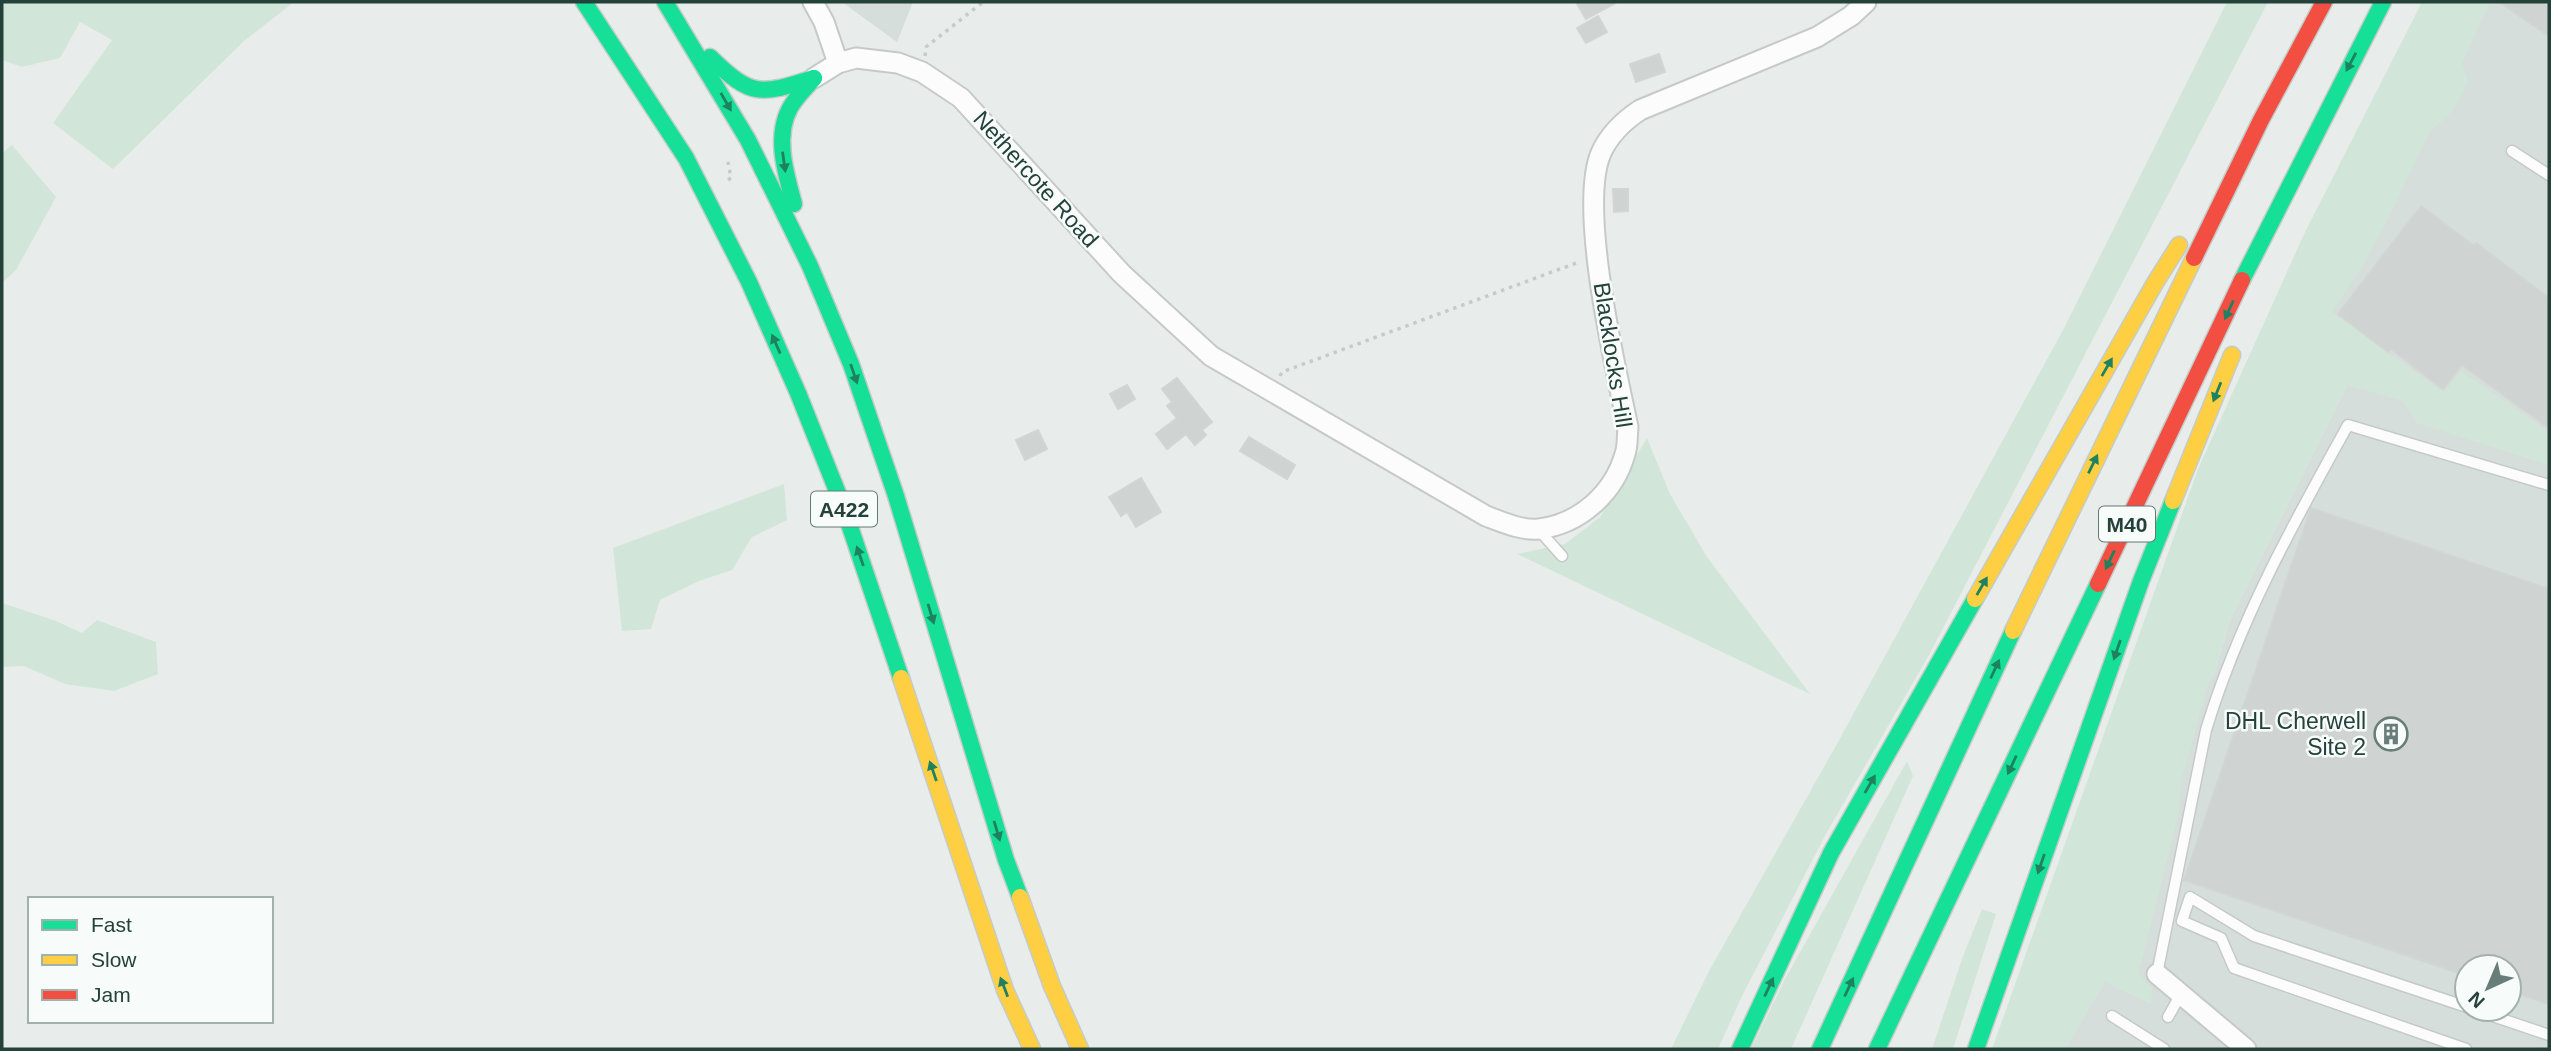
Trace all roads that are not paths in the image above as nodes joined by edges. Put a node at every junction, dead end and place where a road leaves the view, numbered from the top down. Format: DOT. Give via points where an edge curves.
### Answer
graph roads {
  1 [pos="584,2"];
  2 [pos="665,2"];
  3 [pos="813,2"];
  4 [pos="1866,2"];
  5 [pos="2324,2"];
  6 [pos="2383,2"];
  7 [pos="685,32"];
  8 [pos="838,63"];
  9 [pos="814,78"];
  10 [pos="2261,120"];
  11 [pos="2512,151"];
  12 [pos="2549,175"];
  13 [pos="2265,233"];
  14 [pos="810,266"];
  15 [pos="2248,306"];
  16 [pos="2236,342"];
  17 [pos="1209,355"];
  18 [pos="2549,485"];
  19 [pos="1538,529"];
  20 [pos="1562,556"];
  21 [pos="2157,974"];
  22 [pos="2181,994"];
  23 [pos="2453,1002"];
  24 [pos="2112,1016"];
  25 [pos="2168,1017"];
  26 [pos="2513,1023"];
  27 [pos="2549,1035"];
  28 [pos="1032,1049"];
  29 [pos="1080,1049"];
  30 [pos="1740,1049"];
  31 [pos="1820,1049"];
  32 [pos="1877,1049"];
  33 [pos="1976,1049"];
  34 [pos="2164,1049"];
  35 [pos="2246,1049"];
  36 [pos="2466,1049"];
  28 -- 1 [label="highway, A422, one-way" via="1005,990 843,506 797,393 687,158"];
  2 -- 7 [label="highway, A422"];
  3 -- 8 [label="street"];
  4 -- 19 [label="street, Blacklocks Hill" via="1817,37 1640,110 1628,118 1601,153 1595,216 1598,259 1628,427 1625,453 1598,502 1563,522"];
  5 -- 10 [label="highway, M40"];
  6 -- 13 [label="highway, M40, one-way"];
  7 -- 9 [label="highway" via="736,83 757,92"];
  7 -- 14 [label="highway, A422, one-way" via="748,141"];
  8 -- 9 [label="street, Nethercote Road"];
  8 -- 17 [label="street, Nethercote Road" via="856,58 898,63 922,72 961,98 1122,274"];
  9 -- 14 [label="highway, one-way" via="789,110 782,139 783,164"];
  30 -- 10 [label="highway, M40, one-way" via="1831,853 2155,283"];
  31 -- 10 [label="highway, M40, one-way" via="2013,630"];
  11 -- 12 [label="lane"];
  13 -- 15 [label="highway, M40"];
  13 -- 32 [label="highway, M40, one-way"];
  14 -- 29 [label="highway, A422, one-way" via="851,364 891,482 1006,860"];
  16 -- 33 [label="highway, M40, one-way" via="2141,581"];
  17 -- 19 [label="street, Blacklocks Hill" via="1486,516"];
  18 -- 21 [label="lane" via="2348,425 2260,588 2216,697"];
  19 -- 20 [label="lane"];
  21 -- 22 [label="street"];
  22 -- 25 [label="lane"];
  22 -- 35 [label="street"];
  23 -- 36 [label="lane" via="2253,936 2190,897 2182,921 2221,938 2234,968"];
  24 -- 34 [label="lane"];
  26 -- 27 [label="lane"];
}
